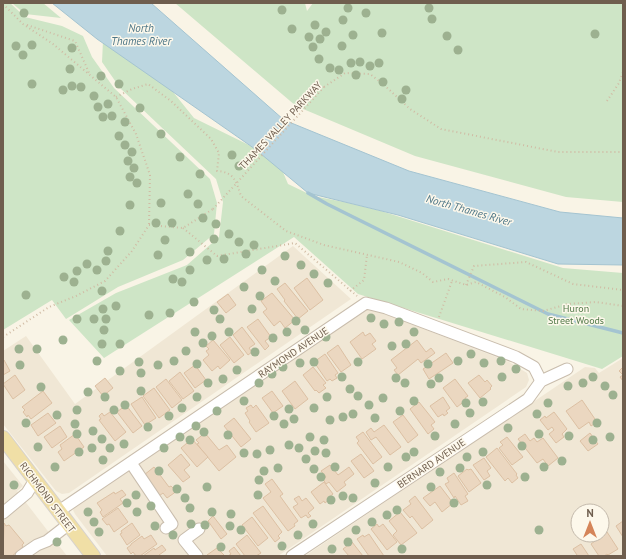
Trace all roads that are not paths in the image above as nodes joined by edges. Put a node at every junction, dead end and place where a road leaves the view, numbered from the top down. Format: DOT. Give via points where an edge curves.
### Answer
graph roads {
  1 [pos="566,369"];
  2 [pos="541,380"];
  3 [pos="4,442"];
  4 [pos="131,462"];
  5 [pos="35,480"];
  6 [pos="59,511"];
  7 [pos="3,513"];
  8 [pos="69,524"];
  9 [pos="166,528"];
  10 [pos="199,529"];
  11 [pos="21,556"];
  12 [pos="93,556"];
  13 [pos="197,556"];
  14 [pos="292,556"];
  1 -- 2 [label="street"];
  2 -- 4 [label="street, RAYMOND AVENUE" via="534,367 516,357 386,308 366,303"];
  2 -- 14 [label="street, BERNARD AVENUE" via="528,399"];
  3 -- 5 [label="main road, RICHMOND STREET"];
  4 -- 6 [label="street, RAYMOND AVENUE"];
  4 -- 9 [label="street" via="172,524"];
  5 -- 6 [label="main road, RICHMOND STREET"];
  5 -- 7 [label="street" via="27,493"];
  6 -- 8 [label="main road, RICHMOND STREET"];
  8 -- 11 [label="street"];
  8 -- 12 [label="main road, RICHMOND STREET"];
  10 -- 13 [label="street" via="184,540"];
}
